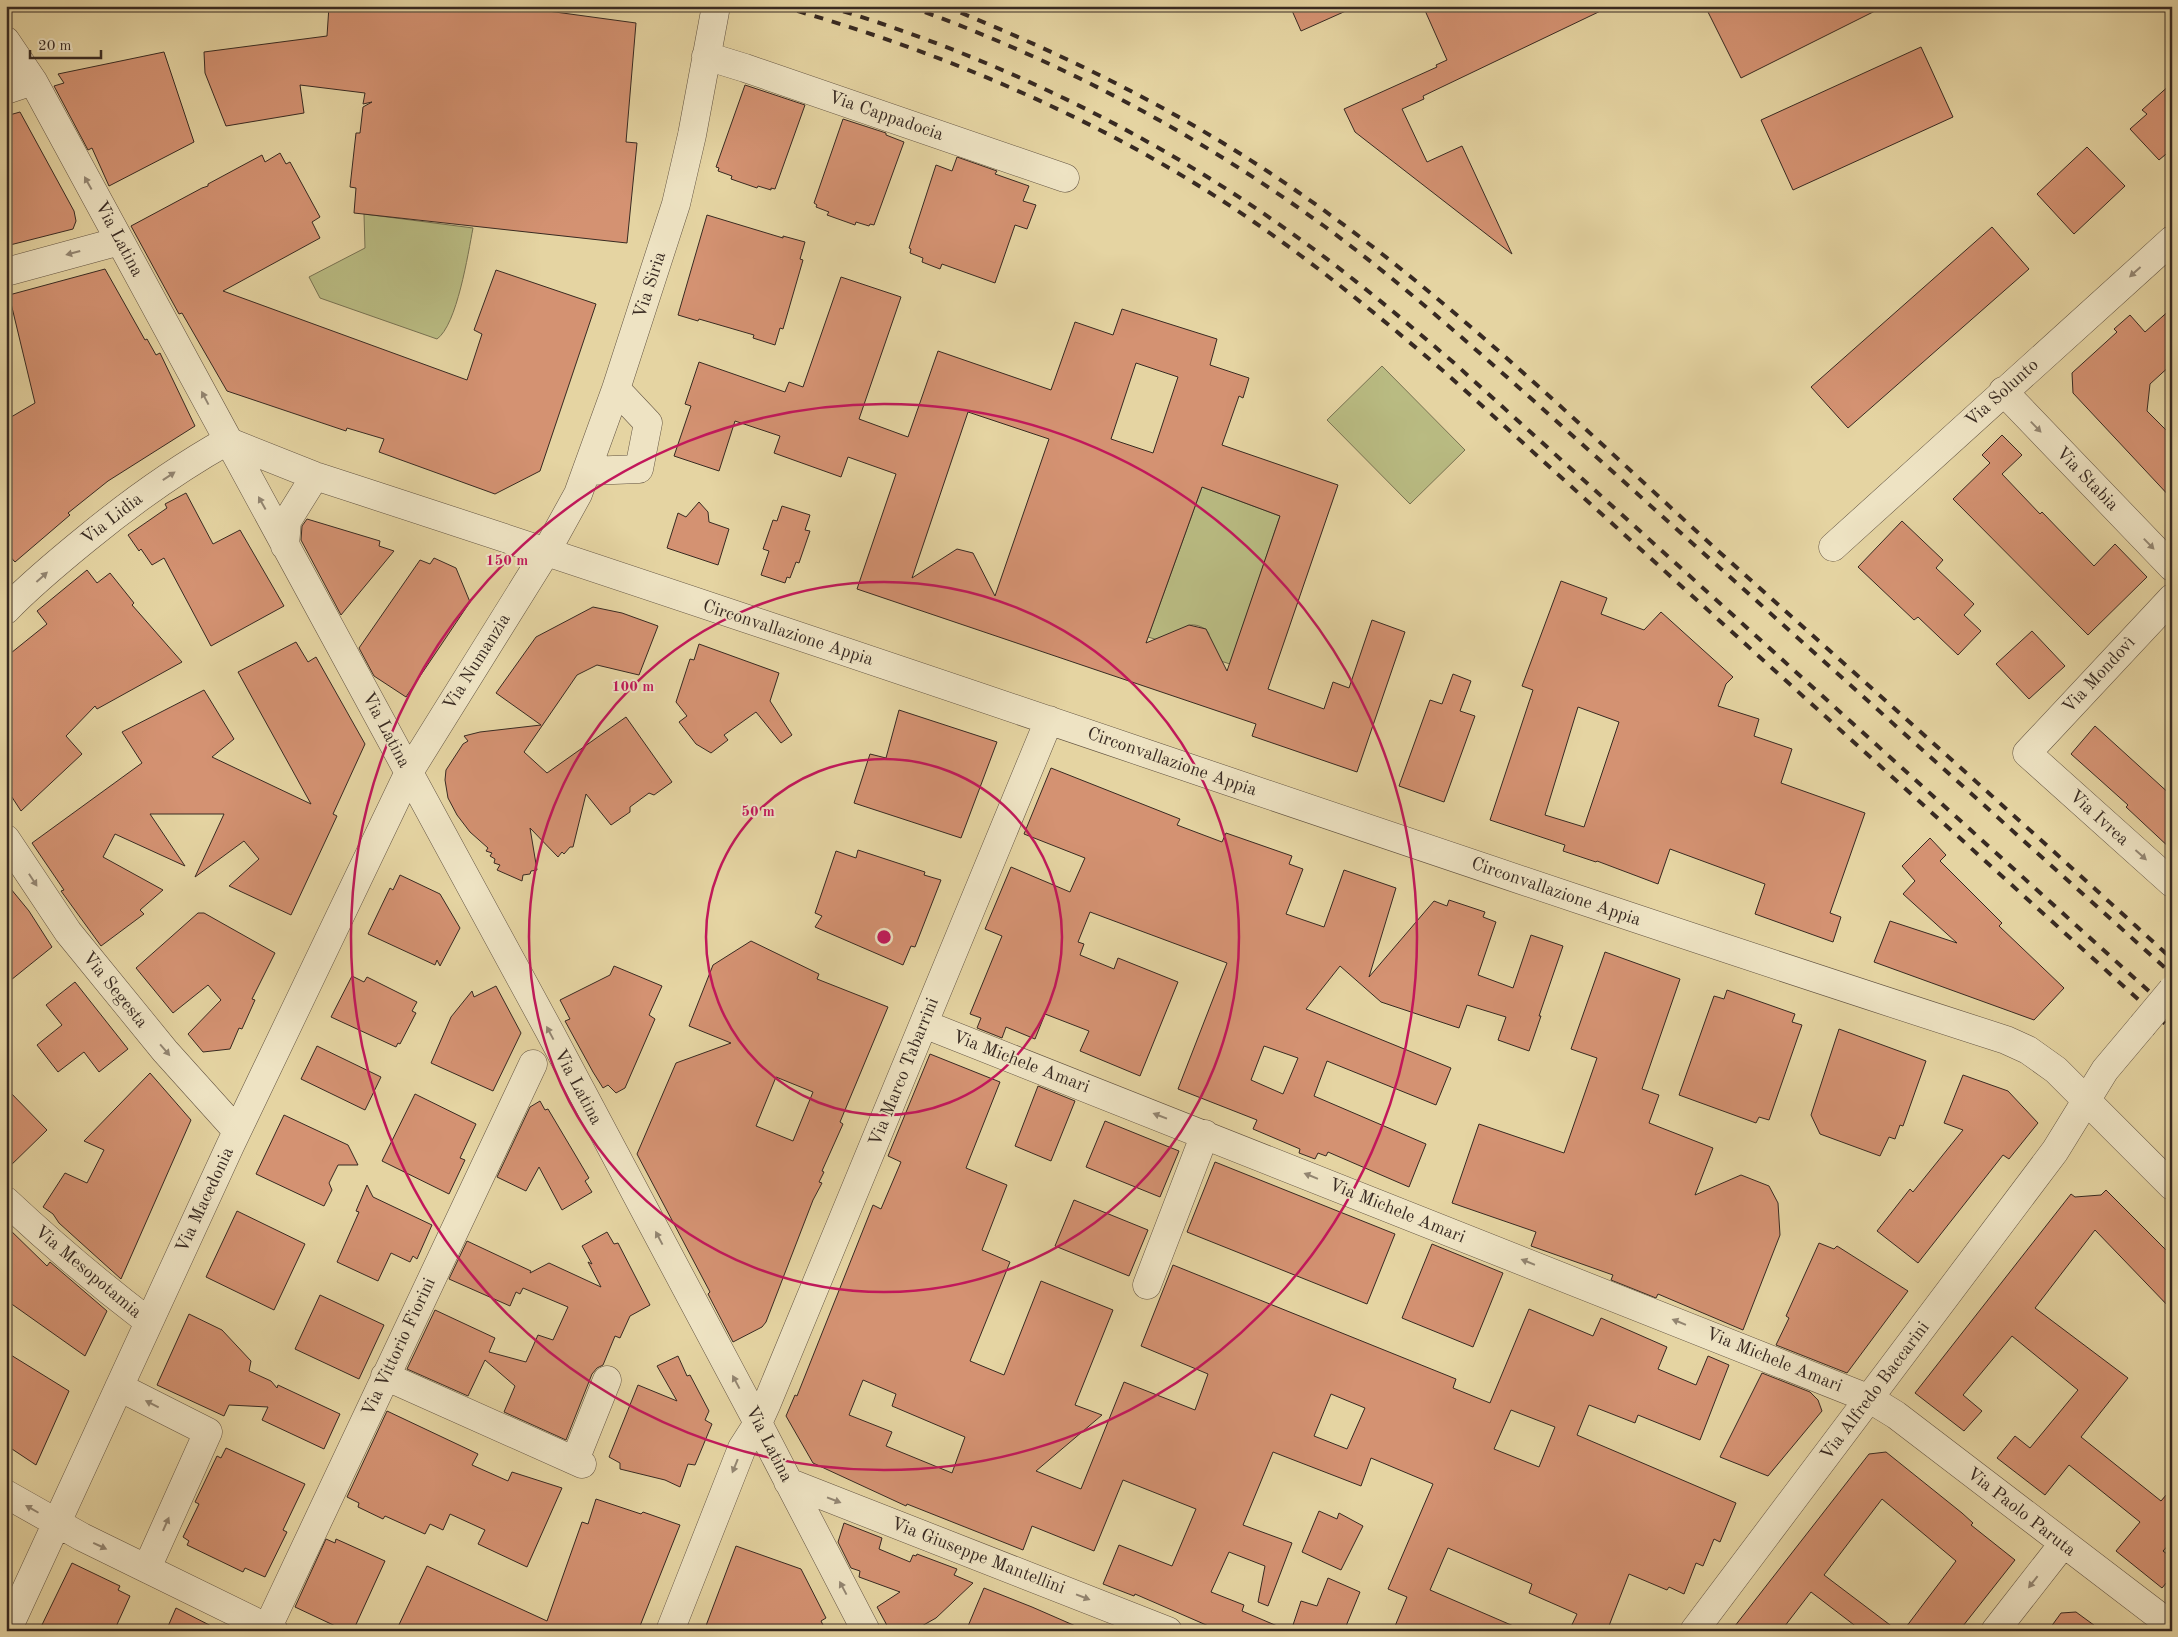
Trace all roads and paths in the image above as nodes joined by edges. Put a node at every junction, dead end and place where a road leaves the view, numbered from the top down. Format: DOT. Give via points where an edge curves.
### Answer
graph roads {
  1 [pos="715,11"];
  2 [pos="9,51"];
  3 [pos="706,56"];
  4 [pos="33,81"];
  5 [pos="6,90"];
  6 [pos="1065,178"];
  7 [pos="2172,240"];
  8 [pos="120,241"];
  9 [pos="6,272"];
  10 [pos="616,389"];
  11 [pos="2003,392"];
  12 [pos="227,441"];
  13 [pos="588,471"];
  14 [pos="315,476"];
  15 [pos="285,546"];
  16 [pos="1833,547"];
  17 [pos="546,552"];
  18 [pos="2172,567"];
  19 [pos="2172,598"];
  20 [pos="6,610"];
  21 [pos="1049,720"];
  22 [pos="2026,753"];
  23 [pos="408,772"];
  24 [pos="6,839"];
  25 [pos="2172,883"];
  26 [pos="2172,990"];
  27 [pos="924,1024"];
  28 [pos="533,1064"];
  29 [pos="2086,1100"];
  30 [pos="237,1131"];
  31 [pos="1205,1134"];
  32 [pos="2172,1186"];
  33 [pos="6,1200"];
  34 [pos="1147,1285"];
  35 [pos="149,1322"];
  36 [pos="385,1376"];
  37 [pos="607,1380"];
  38 [pos="119,1387"];
  39 [pos="1870,1398"];
  40 [pos="758,1423"];
  41 [pos="788,1482"];
  42 [pos="6,1494"];
  43 [pos="57,1524"];
  44 [pos="2063,1544"];
  45 [pos="146,1568"];
  46 [pos="2172,1626"];
  47 [pos="269,1630"];
  48 [pos="7,1631"];
  49 [pos="670,1631"];
  50 [pos="866,1631"];
  51 [pos="1168,1631"];
  52 [pos="1694,1631"];
  53 [pos="1995,1631"];
  1 -- 3 [label="street, Via Siria"];
  2 -- 4 [label="street, Via Latina"];
  3 -- 6 [label="street, Via Cappadocia"];
  3 -- 10 [label="street, Via Siria" via="676,204"];
  4 -- 5 [label="street"];
  8 -- 4 [label="street, Via Latina, one-way"];
  7 -- 11 [label="street, Via Solunto, one-way"];
  8 -- 9 [label="street, one-way"];
  12 -- 8 [label="street, Via Latina, one-way"];
  10 -- 13 [label="street, Via Siria"];
  10 -- 13 [label="street" via="648,423 639,469"];
  11 -- 16 [label="street, Via Solunto"];
  11 -- 18 [label="street, Via Stabia, one-way"];
  12 -- 14 [label="street, Circonvallazione Appia"];
  15 -- 12 [label="street, Via Latina, one-way"];
  20 -- 12 [label="street, Via Lidia, one-way" via="125,507"];
  13 -- 17 [label="street, Via Siria"];
  14 -- 15 [label="street" via="287,521"];
  14 -- 17 [label="street, Circonvallazione Appia"];
  15 -- 23 [label="street, Via Latina"];
  17 -- 21 [label="street, Circonvallazione Appia"];
  17 -- 23 [label="street, Via Numanzia"];
  19 -- 22 [label="street, Via Mondovì"];
  21 -- 27 [label="street, Via Marco Tabarrini"];
  21 -- 29 [label="street, Circonvallazione Appia" via="1736,953 2006,1040 2047,1063"];
  22 -- 25 [label="street, Via Ivrea, one-way"];
  23 -- 30 [label="street, Via Macedonia"];
  40 -- 23 [label="street, Via Latina, one-way"];
  24 -- 30 [label="street, Via Segesta, one-way" via="68,932 165,1051"];
  26 -- 29 [label="street, Via Alfredo Baccarini, bridge" via="2105,1070"];
  31 -- 27 [label="street, Via Michele Amari, one-way"];
  27 -- 40 [label="street, Via Marco Tabarrini"];
  28 -- 36 [label="street, Via Vittorio Fiorini"];
  29 -- 32 [label="street, Circonvallazione Appia"];
  29 -- 39 [label="street, Via Alfredo Baccarini" via="2055,1151"];
  30 -- 35 [label="street, Via Macedonia"];
  31 -- 34 [label="street"];
  39 -- 31 [label="street, Via Michele Amari, one-way"];
  33 -- 35 [label="street, Via Mesopotamia" via="101,1286"];
  35 -- 38 [label="street, Via Macedonia"];
  36 -- 37 [label="street" via="579,1462"];
  36 -- 47 [label="street, Via Vittorio Fiorini"];
  38 -- 43 [label="street, Via Macedonia"];
  45 -- 38 [label="street, one-way" via="208,1432"];
  39 -- 44 [label="street, Via Paolo Paruta"];
  39 -- 52 [label="street, Via Alfredo Baccarini"];
  40 -- 41 [label="street, Via Latina"];
  40 -- 49 [label="street, Via Marco Tabarrini, one-way" via="742,1448"];
  50 -- 41 [label="street, Via Latina, one-way"];
  41 -- 51 [label="street, Via Giuseppe Mantellini, one-way"];
  43 -- 42 [label="street, one-way"];
  43 -- 45 [label="street, one-way"];
  43 -- 48 [label="street, Via Macedonia"];
  44 -- 46 [label="street, Via Paolo Paruta"];
  44 -- 53 [label="street, one-way"];
  45 -- 47 [label="street"];
}
